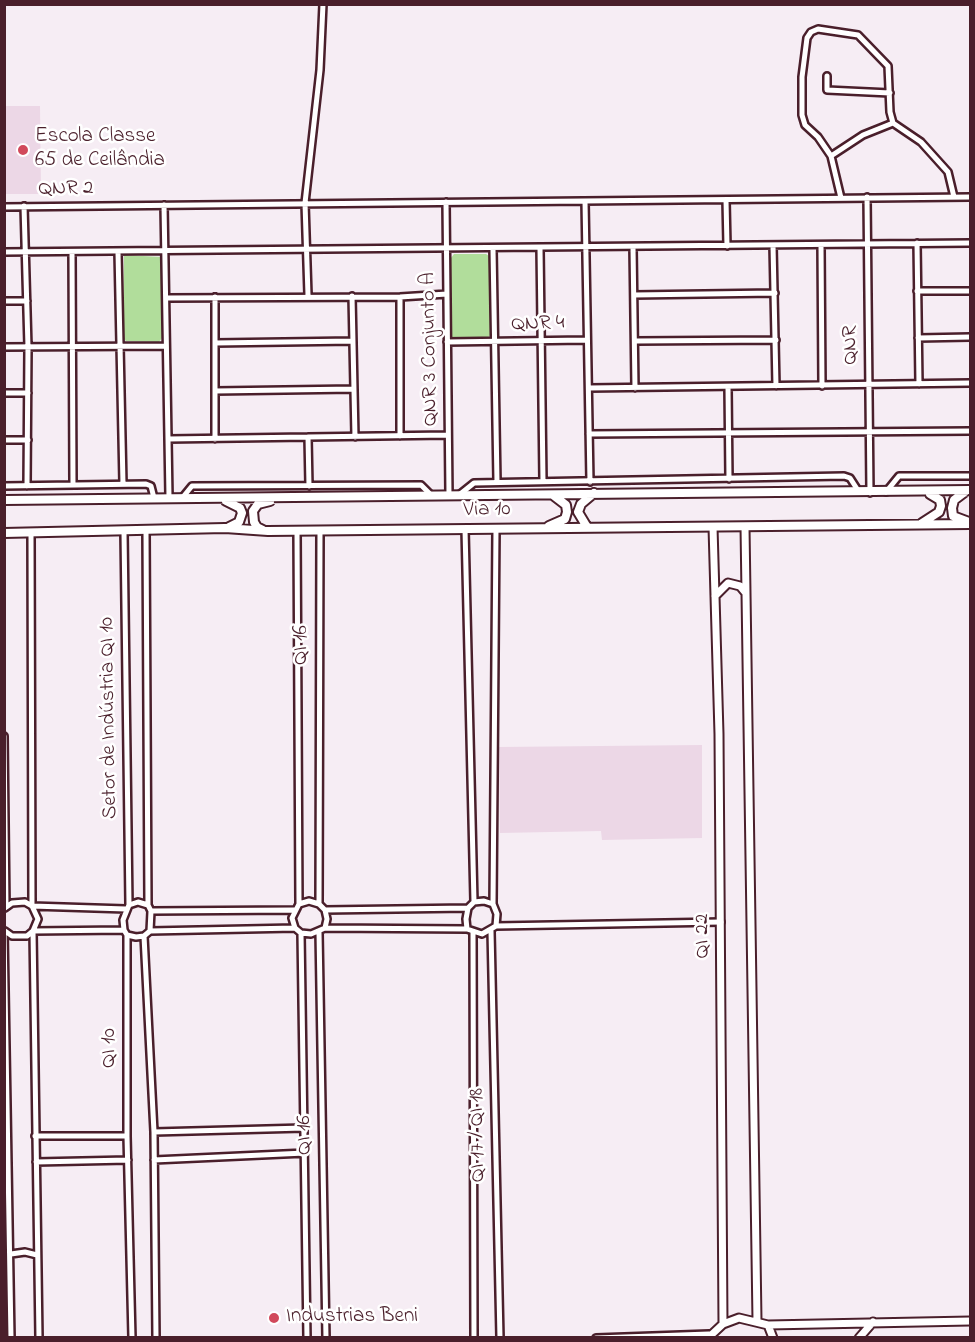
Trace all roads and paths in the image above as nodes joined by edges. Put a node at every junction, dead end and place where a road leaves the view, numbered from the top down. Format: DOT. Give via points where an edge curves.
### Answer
graph roads {
  1 [pos="323,4"];
  2 [pos="827,76"];
  3 [pos="890,93"];
  4 [pos="893,123"];
  5 [pos="831,156"];
  6 [pos="867,197"];
  7 [pos="954,197"];
  8 [pos="970,197"];
  9 [pos="841,198"];
  10 [pos="726,200"];
  11 [pos="585,201"];
  12 [pos="446,202"];
  13 [pos="305,204"];
  14 [pos="164,205"];
  15 [pos="4,207"];
  16 [pos="24,207"];
  17 [pos="917,243"];
  18 [pos="970,243"];
  19 [pos="867,244"];
  20 [pos="774,245"];
  21 [pos="820,245"];
  22 [pos="727,246"];
  23 [pos="633,247"];
  24 [pos="540,248"];
  25 [pos="584,248"];
  26 [pos="446,249"];
  27 [pos="493,249"];
  28 [pos="306,250"];
  29 [pos="4,252"];
  30 [pos="25,252"];
  31 [pos="72,252"];
  32 [pos="118,252"];
  33 [pos="165,252"];
  34 [pos="917,291"];
  35 [pos="970,291"];
  36 [pos="775,293"];
  37 [pos="447,294"];
  38 [pos="308,295"];
  39 [pos="634,295"];
  40 [pos="352,296"];
  41 [pos="215,297"];
  42 [pos="400,297"];
  43 [pos="166,298"];
  44 [pos="27,300"];
  45 [pos="4,301"];
  46 [pos="970,337"];
  47 [pos="918,338"];
  48 [pos="585,340"];
  49 [pos="636,340"];
  50 [pos="776,340"];
  51 [pos="353,341"];
  52 [pos="539,341"];
  53 [pos="447,342"];
  54 [pos="494,342"];
  55 [pos="215,343"];
  56 [pos="73,346"];
  57 [pos="121,346"];
  58 [pos="166,346"];
  59 [pos="4,347"];
  60 [pos="28,347"];
  61 [pos="970,383"];
  62 [pos="919,384"];
  63 [pos="777,386"];
  64 [pos="822,386"];
  65 [pos="868,386"];
  66 [pos="728,387"];
  67 [pos="589,388"];
  68 [pos="635,388"];
  69 [pos="354,389"];
  70 [pos="215,391"];
  71 [pos="4,393"];
  72 [pos="28,393"];
  73 [pos="970,430"];
  74 [pos="869,431"];
  75 [pos="729,433"];
  76 [pos="589,434"];
  77 [pos="448,435"];
  78 [pos="400,436"];
  79 [pos="308,437"];
  80 [pos="355,437"];
  81 [pos="168,439"];
  82 [pos="215,439"];
  83 [pos="4,440"];
  84 [pos="28,440"];
  85 [pos="970,476"];
  86 [pos="729,479"];
  87 [pos="543,481"];
  88 [pos="497,482"];
  89 [pos="590,482"];
  90 [pos="74,484"];
  91 [pos="123,484"];
  92 [pos="4,486"];
  93 [pos="27,486"];
  94 [pos="309,486"];
  95 [pos="969,490"];
  96 [pos="860,493"];
  97 [pos="870,493"];
  98 [pos="884,493"];
  99 [pos="922,493"];
  100 [pos="594,494"];
  101 [pos="431,495"];
  102 [pos="449,495"];
  103 [pos="459,495"];
  104 [pos="553,495"];
  105 [pos="169,497"];
  106 [pos="183,497"];
  107 [pos="154,498"];
  108 [pos="218,498"];
  109 [pos="292,498"];
  110 [pos="4,500"];
  111 [pos="970,523"];
  112 [pos="921,524"];
  113 [pos="587,527"];
  114 [pos="712,527"];
  115 [pos="744,527"];
  116 [pos="225,528"];
  117 [pos="545,528"];
  118 [pos="465,529"];
  119 [pos="496,529"];
  120 [pos="146,531"];
  121 [pos="268,531"];
  122 [pos="297,531"];
  123 [pos="320,531"];
  124 [pos="124,532"];
  125 [pos="4,533"];
  126 [pos="31,533"];
  127 [pos="746,592"];
  128 [pos="715,596"];
  129 [pos="4,736"];
  130 [pos="474,902"];
  131 [pos="299,904"];
  132 [pos="319,904"];
  133 [pos="493,904"];
  134 [pos="32,906"];
  135 [pos="128,907"];
  136 [pos="5,908"];
  137 [pos="149,908"];
  138 [pos="468,908"];
  139 [pos="294,910"];
  140 [pos="325,910"];
  141 [pos="721,922"];
  142 [pos="496,926"];
  143 [pos="295,928"];
  144 [pos="324,928"];
  145 [pos="470,930"];
  146 [pos="5,931"];
  147 [pos="33,931"];
  148 [pos="150,931"];
  149 [pos="491,931"];
  150 [pos="319,932"];
  151 [pos="126,933"];
  152 [pos="302,933"];
  153 [pos="144,936"];
  154 [pos="304,1128"];
  155 [pos="154,1132"];
  156 [pos="7,1134"];
  157 [pos="35,1136"];
  158 [pos="127,1136"];
  159 [pos="304,1153"];
  160 [pos="7,1158"];
  161 [pos="128,1160"];
  162 [pos="154,1160"];
  163 [pos="36,1162"];
  164 [pos="11,1254"];
  165 [pos="37,1256"];
  166 [pos="757,1320"];
  167 [pos="970,1321"];
  168 [pos="873,1322"];
  169 [pos="723,1324"];
  170 [pos="768,1324"];
  171 [pos="709,1336"];
  172 [pos="11,1338"];
  173 [pos="39,1338"];
  174 [pos="132,1338"];
  175 [pos="156,1338"];
  176 [pos="307,1338"];
  177 [pos="326,1338"];
  178 [pos="474,1338"];
  179 [pos="500,1338"];
  180 [pos="596,1338"];
  181 [pos="773,1338"];
  182 [pos="859,1338"];
  1 -- 13 [label="street"];
  2 -- 3 [label="street" via="827,90"];
  3 -- 4 [label="street"];
  3 -- 5 [label="street" via="888,66 858,35 818,29 811,32 802,77 802,116"];
  4 -- 5 [label="street" via="863,135"];
  4 -- 7 [label="street" via="921,142 948,172"];
  5 -- 9 [label="street"];
  6 -- 7 [label="street"];
  6 -- 9 [label="street"];
  6 -- 19 [label="street, QNR"];
  7 -- 8 [label="street"];
  9 -- 10 [label="street"];
  10 -- 11 [label="street"];
  10 -- 22 [label="street"];
  11 -- 12 [label="street"];
  11 -- 25 [label="street, QNR 4"];
  12 -- 13 [label="street, QNR 2"];
  12 -- 26 [label="street, QNR 3 Conjunto A"];
  13 -- 14 [label="street, QNR 2"];
  13 -- 28 [label="street"];
  14 -- 16 [label="street, QNR 2"];
  14 -- 33 [label="street"];
  15 -- 16 [label="street"];
  16 -- 30 [label="street, QNR 2"];
  17 -- 18 [label="street"];
  17 -- 19 [label="street"];
  17 -- 34 [label="street"];
  19 -- 21 [label="street"];
  19 -- 65 [label="street, QNR"];
  20 -- 21 [label="street"];
  20 -- 22 [label="street"];
  20 -- 36 [label="street"];
  21 -- 64 [label="street"];
  22 -- 23 [label="street"];
  23 -- 25 [label="street"];
  23 -- 39 [label="street"];
  24 -- 25 [label="street"];
  24 -- 27 [label="street"];
  24 -- 52 [label="street"];
  25 -- 48 [label="street, QNR 4"];
  26 -- 27 [label="street"];
  26 -- 28 [label="street"];
  26 -- 37 [label="street, QNR 3 Conjunto A"];
  27 -- 54 [label="street, QNR 4"];
  28 -- 33 [label="street"];
  28 -- 38 [label="street"];
  29 -- 30 [label="street"];
  30 -- 31 [label="street"];
  30 -- 44 [label="street, QNR 2"];
  31 -- 32 [label="street"];
  31 -- 56 [label="street"];
  32 -- 33 [label="street"];
  32 -- 57 [label="street"];
  33 -- 43 [label="street"];
  34 -- 35 [label="street"];
  34 -- 47 [label="street"];
  36 -- 39 [label="street"];
  36 -- 50 [label="street"];
  37 -- 42 [label="street"];
  37 -- 53 [label="street, QNR 3 Conjunto A"];
  38 -- 40 [label="street"];
  38 -- 41 [label="street"];
  39 -- 49 [label="street"];
  40 -- 42 [label="street"];
  40 -- 51 [label="street"];
  41 -- 43 [label="street"];
  41 -- 55 [label="street"];
  42 -- 78 [label="street"];
  43 -- 58 [label="street"];
  44 -- 45 [label="street"];
  44 -- 60 [label="street, QNR 2"];
  46 -- 47 [label="street"];
  47 -- 62 [label="street"];
  48 -- 52 [label="street, QNR 4"];
  48 -- 67 [label="street"];
  49 -- 50 [label="street"];
  49 -- 68 [label="street"];
  50 -- 63 [label="street"];
  51 -- 55 [label="street"];
  51 -- 69 [label="street"];
  52 -- 54 [label="street, QNR 4"];
  52 -- 87 [label="street"];
  53 -- 54 [label="street"];
  53 -- 77 [label="street, QNR 3 Conjunto A"];
  54 -- 88 [label="street"];
  55 -- 70 [label="street"];
  56 -- 57 [label="street"];
  56 -- 60 [label="street"];
  56 -- 90 [label="street"];
  57 -- 58 [label="street"];
  57 -- 91 [label="street"];
  58 -- 81 [label="street"];
  59 -- 60 [label="street"];
  60 -- 72 [label="street, QNR 2"];
  61 -- 62 [label="street"];
  62 -- 65 [label="street"];
  63 -- 64 [label="street"];
  63 -- 66 [label="street"];
  64 -- 65 [label="street"];
  65 -- 74 [label="street, QNR"];
  66 -- 68 [label="street"];
  66 -- 75 [label="street"];
  67 -- 68 [label="street"];
  67 -- 76 [label="street"];
  69 -- 70 [label="street"];
  69 -- 80 [label="street"];
  70 -- 82 [label="street"];
  71 -- 72 [label="street"];
  72 -- 84 [label="street, QNR 2"];
  73 -- 74 [label="street"];
  74 -- 75 [label="street"];
  74 -- 97 [label="street, QNR"];
  75 -- 76 [label="street"];
  75 -- 86 [label="street"];
  76 -- 89 [label="street"];
  77 -- 78 [label="street"];
  77 -- 102 [label="street, QNR 3 Conjunto A"];
  78 -- 80 [label="street"];
  79 -- 80 [label="street"];
  79 -- 82 [label="street"];
  79 -- 94 [label="street"];
  81 -- 82 [label="street"];
  81 -- 105 [label="street"];
  83 -- 84 [label="street"];
  84 -- 93 [label="street, QNR 2"];
  85 -- 98 [label="street" via="899,476"];
  86 -- 89 [label="street"];
  86 -- 96 [label="street" via="844,476"];
  87 -- 88 [label="street"];
  87 -- 89 [label="street"];
  88 -- 103 [label="street" via="474,483"];
  90 -- 91 [label="street"];
  90 -- 93 [label="street"];
  91 -- 107 [label="street" via="148,485"];
  92 -- 93 [label="street"];
  94 -- 101 [label="street" via="421,485"];
  94 -- 106 [label="street" via="192,486"];
  95 -- 99 [label="main road, Via 10"];
  95 -- 111 [label="main road" via="954,500 952,508 953,516"];
  96 -- 97 [label="main road, Via 10"];
  96 -- 100 [label="main road, Via 10"];
  97 -- 98 [label="main road, Via 10"];
  98 -- 99 [label="main road, Via 10"];
  99 -- 112 [label="main road" via="940,500 941,506 939,512"];
  100 -- 104 [label="main road, Via 10"];
  100 -- 113 [label="main road" via="579,508 580,520"];
  101 -- 102 [label="main road, Via 10"];
  101 -- 109 [label="main road, Via 10"];
  102 -- 103 [label="main road, Via 10"];
  103 -- 104 [label="main road, Via 10"];
  104 -- 117 [label="main road" via="566,505 567,512 565,519"];
  105 -- 106 [label="main road, Via 10"];
  105 -- 107 [label="main road, Via 10"];
  106 -- 108 [label="main road, Via 10"];
  107 -- 110 [label="main road, Via 10"];
  108 -- 109 [label="main road, Via 10"];
  108 -- 116 [label="main road" via="235,504 242,513 239,522"];
  109 -- 121 [label="main road" via="255,507 254,522"];
  111 -- 112 [label="main road, Via 10"];
  112 -- 115 [label="main road, Via 10"];
  113 -- 114 [label="main road, Via 10"];
  113 -- 117 [label="main road, Via 10"];
  114 -- 115 [label="main road, Via 10"];
  114 -- 128 [label="street, QI 22"];
  115 -- 127 [label="street"];
  116 -- 120 [label="main road, Via 10"];
  116 -- 121 [label="main road, Via 10"];
  117 -- 119 [label="main road, Via 10"];
  118 -- 119 [label="main road, Via 10"];
  118 -- 123 [label="main road, Via 10"];
  118 -- 130 [label="street"];
  119 -- 133 [label="street"];
  120 -- 124 [label="main road, Via 10"];
  120 -- 137 [label="street"];
  121 -- 122 [label="main road, Via 10"];
  122 -- 123 [label="main road, Via 10"];
  122 -- 131 [label="street"];
  123 -- 132 [label="street, QI 16"];
  124 -- 126 [label="main road, Via 10"];
  124 -- 135 [label="street, Setor de Indústria QI 10"];
  125 -- 126 [label="main road, Via 10"];
  126 -- 134 [label="street"];
  127 -- 128 [label="street" via="728,583"];
  127 -- 166 [label="street"];
  128 -- 141 [label="street, QI 22"];
  129 -- 136 [label="street"];
  130 -- 133 [label="street"];
  130 -- 138 [label="street"];
  131 -- 132 [label="street"];
  131 -- 139 [label="street"];
  132 -- 140 [label="street"];
  133 -- 142 [label="street"];
  134 -- 135 [label="street"];
  134 -- 136 [label="street" via="18,901"];
  134 -- 147 [label="street" via="38,919"];
  135 -- 137 [label="street" via="138,902"];
  135 -- 151 [label="street, Setor de Indústria QI 10"];
  137 -- 139 [label="street"];
  137 -- 148 [label="street"];
  138 -- 140 [label="street"];
  138 -- 145 [label="street"];
  139 -- 143 [label="street"];
  140 -- 144 [label="street"];
  141 -- 142 [label="street"];
  141 -- 169 [label="street, QI 22"];
  142 -- 149 [label="street"];
  143 -- 148 [label="street"];
  143 -- 152 [label="street"];
  144 -- 145 [label="street"];
  144 -- 150 [label="street"];
  145 -- 149 [label="street" via="482,934"];
  145 -- 178 [label="street"];
  146 -- 147 [label="street" via="20,938"];
  146 -- 156 [label="street"];
  147 -- 151 [label="street"];
  147 -- 157 [label="street"];
  148 -- 153 [label="street"];
  149 -- 179 [label="street, QI 17 / QI 18"];
  150 -- 152 [label="street"];
  150 -- 177 [label="street, QI 16"];
  151 -- 153 [label="street"];
  151 -- 158 [label="street, QI 10"];
  152 -- 154 [label="street"];
  153 -- 155 [label="street"];
  154 -- 155 [label="street"];
  154 -- 159 [label="street"];
  155 -- 162 [label="street"];
  156 -- 160 [label="street"];
  157 -- 158 [label="street"];
  157 -- 163 [label="street"];
  158 -- 161 [label="street, QI 10"];
  159 -- 162 [label="street"];
  159 -- 176 [label="street"];
  160 -- 164 [label="street"];
  161 -- 163 [label="street"];
  161 -- 174 [label="street, QI 10"];
  162 -- 175 [label="street"];
  163 -- 165 [label="street"];
  164 -- 165 [label="street" via="25,1252"];
  164 -- 172 [label="street"];
  165 -- 173 [label="street"];
  166 -- 169 [label="street" via="739,1318"];
  166 -- 170 [label="street"];
  167 -- 168 [label="street"];
  168 -- 170 [label="street"];
  168 -- 182 [label="street"];
  169 -- 171 [label="street"];
  170 -- 181 [label="street"];
  171 -- 180 [label="street"];
}
